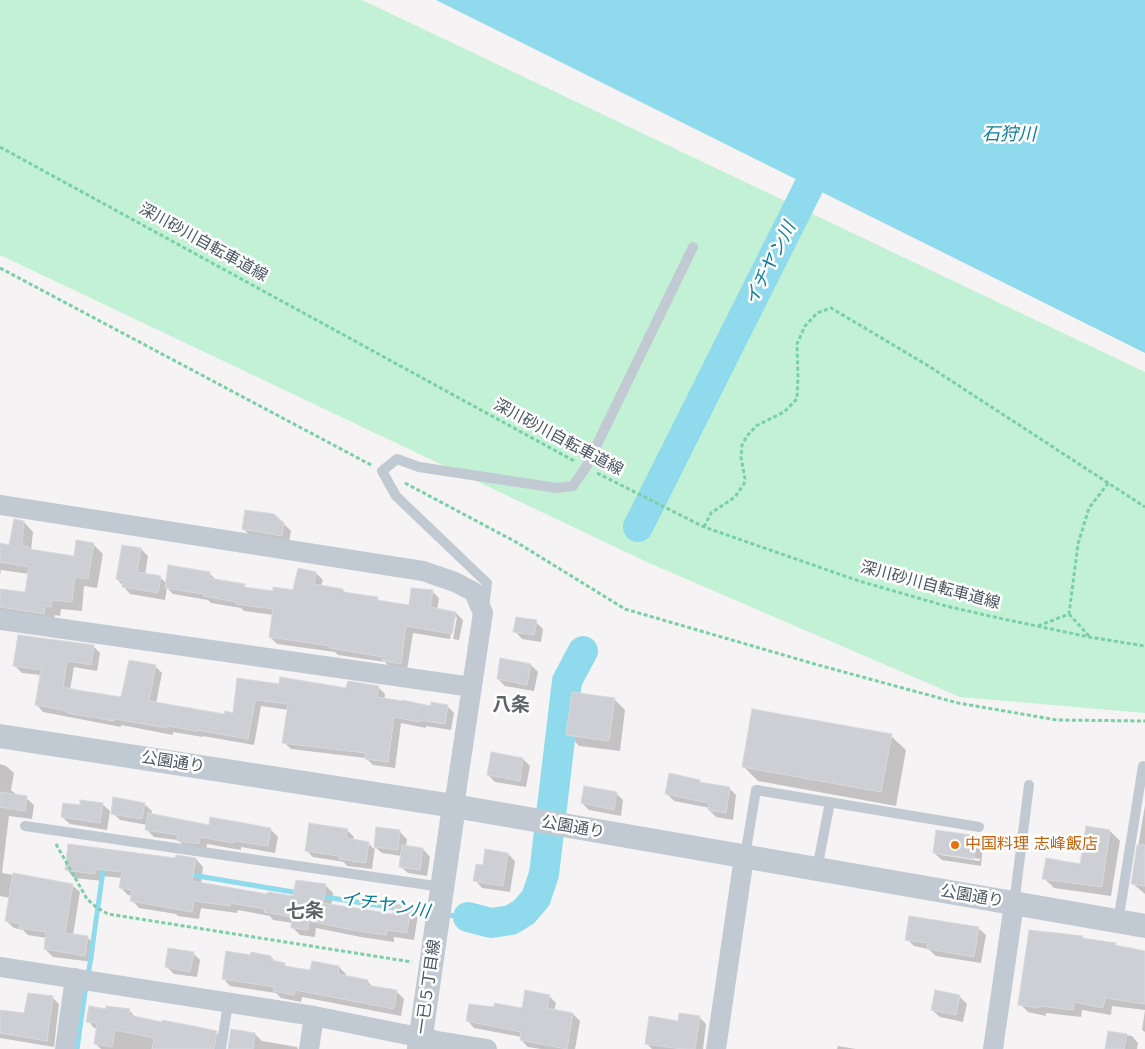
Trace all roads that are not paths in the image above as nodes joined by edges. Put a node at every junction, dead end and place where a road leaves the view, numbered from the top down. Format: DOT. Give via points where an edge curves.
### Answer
graph roads {
  1 [pos="693,247"];
  2 [pos="0,505"];
  3 [pos="483,613"];
  4 [pos="0,620"];
  5 [pos="472,687"];
  6 [pos="0,736"];
  7 [pos="1143,766"];
  8 [pos="1029,785"];
  9 [pos="830,802"];
  10 [pos="454,806"];
  11 [pos="26,826"];
  12 [pos="979,827"];
  13 [pos="744,857"];
  14 [pos="817,870"];
  15 [pos="443,888"];
  16 [pos="1014,904"];
  17 [pos="1118,922"];
  18 [pos="1145,926"];
  19 [pos="0,967"];
  20 [pos="75,978"];
  21 [pos="228,1003"];
  22 [pos="314,1016"];
  23 [pos="420,1043"];
  24 [pos="65,1049"];
  25 [pos="221,1049"];
  26 [pos="309,1049"];
  27 [pos="487,1049"];
  28 [pos="716,1049"];
  29 [pos="993,1049"];
  1 -- 3 [label="lane" via="586,467 573,486 557,488 419,467 396,459 382,471 396,496 487,584"];
  2 -- 3 [label="street" via="423,572 474,592"];
  3 -- 5 [label="street"];
  4 -- 5 [label="street"];
  5 -- 10 [label="street"];
  6 -- 10 [label="street, 公園通り"];
  7 -- 17 [label="lane"];
  8 -- 16 [label="lane"];
  9 -- 12 [label="lane"];
  9 -- 13 [label="lane" via="756,790"];
  9 -- 14 [label="lane"];
  10 -- 13 [label="street, 公園通り"];
  10 -- 15 [label="street, 一已５丁目線"];
  11 -- 15 [label="lane"];
  13 -- 14 [label="street, 公園通り"];
  13 -- 28 [label="street"];
  14 -- 16 [label="street, 公園通り"];
  15 -- 23 [label="street, 一已５丁目線"];
  16 -- 17 [label="street, 公園通り"];
  16 -- 29 [label="street"];
  17 -- 18 [label="street, 公園通り"];
  19 -- 20 [label="street"];
  20 -- 21 [label="street"];
  20 -- 24 [label="street"];
  21 -- 22 [label="street"];
  21 -- 25 [label="lane"];
  22 -- 23 [label="street"];
  22 -- 26 [label="street"];
  23 -- 27 [label="street" via="438,1041"];
}
